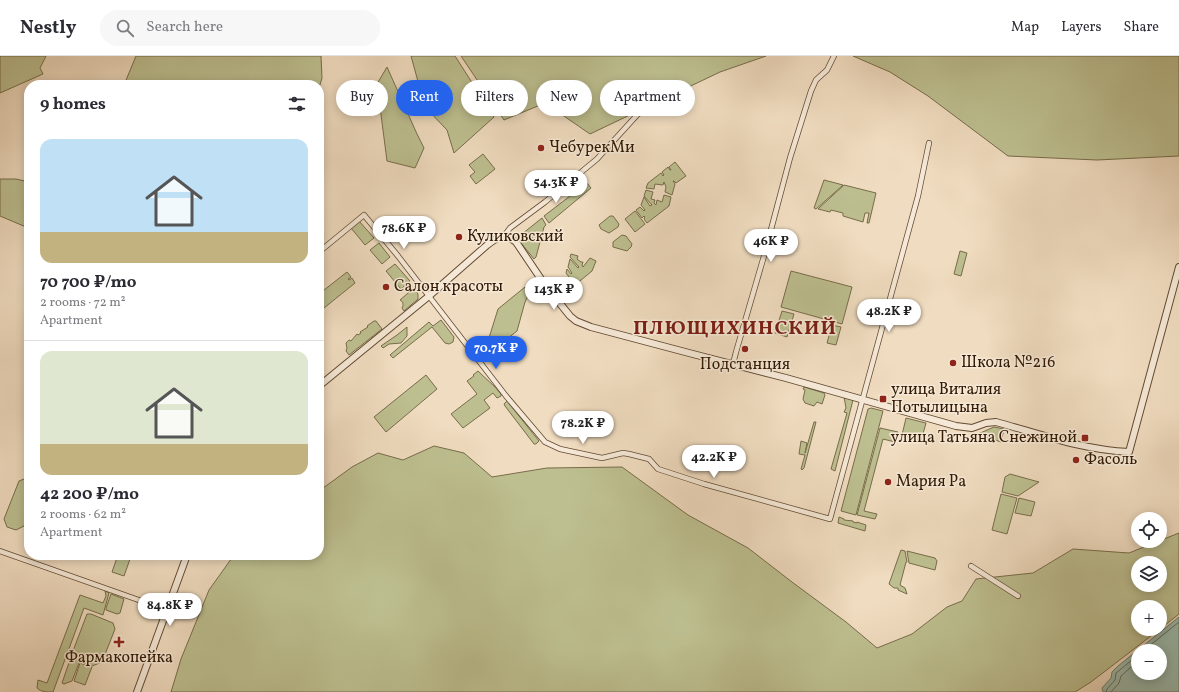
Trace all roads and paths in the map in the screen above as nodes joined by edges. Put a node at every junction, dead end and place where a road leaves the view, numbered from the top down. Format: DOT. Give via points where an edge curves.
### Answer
graph roads {
  1 [pos="834,56"];
  2 [pos="636,116"];
  3 [pos="929,143"];
  4 [pos="504,236"];
  5 [pos="324,248"];
  6 [pos="1179,267"];
  7 [pos="428,296"];
  8 [pos="733,364"];
  9 [pos="324,382"];
  10 [pos="862,399"];
  11 [pos="0,551"];
  12 [pos="24,559"];
  13 [pos="25,560"];
  14 [pos="185,560"];
  15 [pos="971,566"];
  16 [pos="1018,596"];
  17 [pos="167,610"];
  18 [pos="137,692"];
  1 -- 8 [label="street" via="811,91"];
  2 -- 4 [label="street" via="597,159 510,228"];
  3 -- 10 [label="street" via="918,196"];
  4 -- 7 [label="street" via="493,240"];
  4 -- 8 [label="street" via="516,242 545,285 576,321"];
  5 -- 7 [label="street" via="364,215"];
  6 -- 10 [label="street" via="1129,452 1061,441 996,422 972,428 964,427"];
  7 -- 9 [label="street"];
  7 -- 10 [label="street" via="545,442 560,449 602,458 623,453 636,456 649,460 658,469 690,480 830,519"];
  8 -- 10 [label="street"];
  11 -- 12 [label="street"];
  13 -- 17 [label="street"];
  14 -- 17 [label="street"];
  15 -- 16 [label="street"];
  17 -- 18 [label="street"];
}
